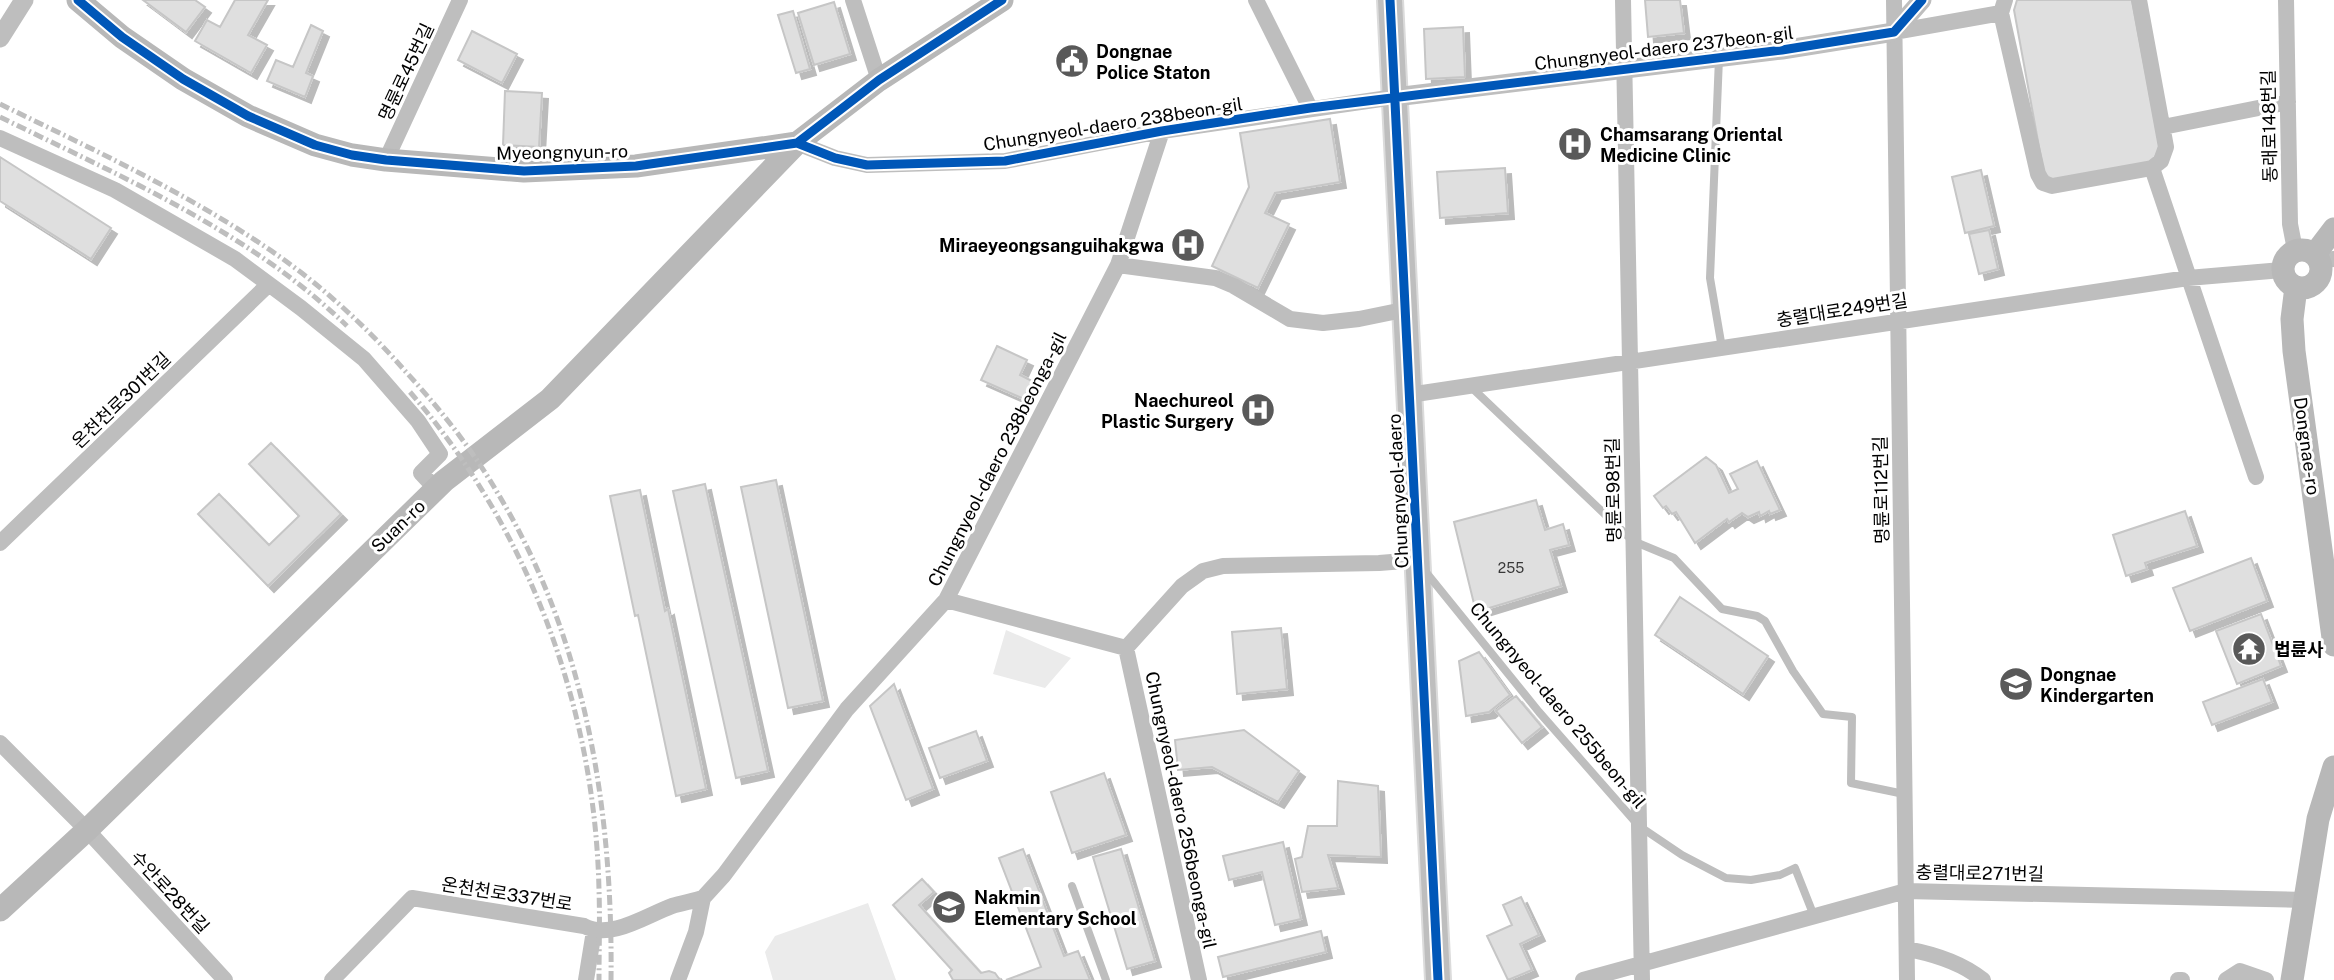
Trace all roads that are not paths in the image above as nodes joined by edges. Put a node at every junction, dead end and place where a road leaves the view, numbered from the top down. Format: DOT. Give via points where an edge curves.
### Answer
graph roads {
  1 [pos="24,0"];
  2 [pos="78,0"];
  3 [pos="460,0"];
  4 [pos="853,0"];
  5 [pos="1002,0"];
  6 [pos="1256,0"];
  7 [pos="1390,0"];
  8 [pos="1623,0"];
  9 [pos="1894,0"];
  10 [pos="1922,0"];
  11 [pos="2139,0"];
  12 [pos="2287,0"];
  13 [pos="2003,7"];
  14 [pos="1894,33"];
  15 [pos="0,38"];
  16 [pos="1719,58"];
  17 [pos="1624,69"];
  18 [pos="879,80"];
  19 [pos="1395,97"];
  20 [pos="2288,102"];
  21 [pos="1310,108"];
  22 [pos="2163,127"];
  23 [pos="1163,131"];
  24 [pos="0,138"];
  25 [pos="797,143"];
  26 [pos="386,160"];
  27 [pos="2152,168"];
  28 [pos="2334,229"];
  29 [pos="2316,256"];
  30 [pos="1118,265"];
  31 [pos="2188,278"];
  32 [pos="2289,279"];
  33 [pos="268,285"];
  34 [pos="1403,310"];
  35 [pos="1898,321"];
  36 [pos="1722,348"];
  37 [pos="1630,362"];
  38 [pos="1470,386"];
  39 [pos="1409,395"];
  40 [pos="2256,477"];
  41 [pos="436,489"];
  42 [pos="1633,541"];
  43 [pos="0,543"];
  44 [pos="2328,549"];
  45 [pos="1417,560"];
  46 [pos="946,600"];
  47 [pos="2334,645"];
  48 [pos="1126,648"];
  49 [pos="0,743"];
  50 [pos="2334,767"];
  51 [pos="1904,794"];
  52 [pos="1639,826"];
  53 [pos="87,830"];
  54 [pos="1072,886"];
  55 [pos="1906,891"];
  56 [pos="703,898"];
  57 [pos="2305,900"];
  58 [pos="0,910"];
  59 [pos="1814,916"];
  60 [pos="594,931"];
  61 [pos="1907,949"];
  62 [pos="1642,972"];
  63 [pos="225,980"];
  64 [pos="332,980"];
  65 [pos="586,980"];
  66 [pos="678,980"];
  67 [pos="1106,980"];
  68 [pos="1199,980"];
  69 [pos="1438,980"];
  70 [pos="1583,980"];
  71 [pos="1907,980"];
  72 [pos="1983,980"];
  73 [pos="2226,980"];
  74 [pos="2266,980"];
  75 [pos="2292,980"];
  1 -- 15 [label="street"];
  2 -- 26 [label="main road, Myeongnyun-ro" via="183,79 248,116 315,145"];
  3 -- 26 [label="street, 명륜로45번길"];
  4 -- 18 [label="street"];
  5 -- 18 [label="main road, Myeongnyun-ro"];
  6 -- 21 [label="street"];
  7 -- 19 [label="main road, Chungnyeol-daero"];
  8 -- 17 [label="street, 명륜로98번길"];
  9 -- 14 [label="street, 명륜로112번길"];
  10 -- 14 [label="street"];
  11 -- 22 [label="street"];
  12 -- 20 [label="street, 동래로148번길"];
  13 -- 14 [label="street"];
  13 -- 27 [label="street" via="2043,183 2052,186"];
  14 -- 16 [label="street, Chungnyeol-daero 237beon-gil"];
  14 -- 35 [label="street, 명륜로112번길"];
  16 -- 17 [label="street, Chungnyeol-daero 237beon-gil"];
  16 -- 36 [label="lane" via="1710,278"];
  17 -- 19 [label="street, Chungnyeol-daero 237beon-gil"];
  17 -- 37 [label="street, 명륜로98번길"];
  18 -- 25 [label="main road, Myeongnyun-ro"];
  19 -- 21 [label="street, Chungnyeol-daero 238beon-gil"];
  19 -- 34 [label="main road, Chungnyeol-daero"];
  20 -- 22 [label="street"];
  20 -- 29 [label="street, 동래로148번길" via="2290,224"];
  21 -- 23 [label="street, Chungnyeol-daero 238beon-gil"];
  22 -- 27 [label="street" via="2166,147 2161,161"];
  23 -- 25 [label="street, Chungnyeol-daero 238beon-gil" via="1004,161 926,164 867,165"];
  23 -- 30 [label="street, Chungnyeol-daero 238beonga-gil"];
  24 -- 33 [label="street" via="115,190 235,259"];
  25 -- 26 [label="main road, Myeongnyun-ro" via="577,170 524,171"];
  25 -- 41 [label="main road, Suan-ro" via="550,399"];
  27 -- 31 [label="street"];
  28 -- 29 [label="main road, Dongnae-ro"];
  29 -- 32 [label="main road, Dongnae-ro" via="2288,254 2283,262"];
  29 -- 32 [label="main road, Dongnae-ro" via="2321,272 2316,282 2306,288"];
  30 -- 34 [label="street" via="1215,278 1290,320 1323,323"];
  30 -- 46 [label="street, Chungnyeol-daero 238beonga-gil"];
  31 -- 32 [label="street, 충렬대로249번길"];
  31 -- 35 [label="street, 충렬대로249번길"];
  31 -- 40 [label="street"];
  32 -- 44 [label="main road, Dongnae-ro" via="2294,351"];
  33 -- 41 [label="street" via="364,359 418,421 440,454 421,473"];
  33 -- 43 [label="street, 온천천로301번길"];
  34 -- 39 [label="main road, Chungnyeol-daero"];
  35 -- 36 [label="street, 충렬대로249번길"];
  35 -- 51 [label="street, 명륜로112번길"];
  36 -- 37 [label="street, 충렬대로249번길"];
  37 -- 38 [label="street, 충렬대로249번길"];
  37 -- 42 [label="street, 명륜로98번길"];
  38 -- 39 [label="street, 충렬대로249번길"];
  38 -- 42 [label="lane"];
  39 -- 45 [label="main road, Chungnyeol-daero"];
  41 -- 53 [label="main road, Suan-ro"];
  42 -- 51 [label="lane" via="1674,558 1722,609 1765,621 1823,714 1852,717 1851,783"];
  42 -- 52 [label="street, 명륜로98번길"];
  44 -- 47 [label="main road, Dongnae-ro"];
  45 -- 48 [label="street" via="1203,570 1182,586"];
  45 -- 52 [label="lane, Chungnyeol-daero 255beon-gil" via="1539,712"];
  45 -- 69 [label="main road, Chungnyeol-daero"];
  46 -- 48 [label="street"];
  46 -- 56 [label="street, Chungnyeol-daero 238beonga-gil" via="847,709"];
  48 -- 68 [label="street, Chungnyeol-daero 256beonga-gil"];
  49 -- 53 [label="street, 수안로28번길"];
  50 -- 57 [label="main road" via="2318,819"];
  51 -- 55 [label="street, 명륜로112번길"];
  52 -- 59 [label="lane, Chungnyeol-daero 255beon-gil" via="1726,878 1751,880 1795,868"];
  52 -- 62 [label="street, 명륜로98번길"];
  53 -- 58 [label="main road, Suan-ro"];
  53 -- 63 [label="street, 수안로28번길"];
  54 -- 67 [label="lane"];
  55 -- 57 [label="street, 충렬대로271번길"];
  55 -- 59 [label="street, 충렬대로271번길"];
  55 -- 61 [label="street, 명륜로112번길"];
  56 -- 60 [label="street, 온천천로337번로" via="626,926"];
  56 -- 66 [label="street"];
  57 -- 75 [label="main road"];
  59 -- 62 [label="street, 충렬대로271번길"];
  60 -- 64 [label="street, 온천천로337번로" via="412,898"];
  60 -- 65 [label="street"];
  61 -- 71 [label="street, 명륜로112번길"];
  61 -- 72 [label="street" via="1933,953"];
  62 -- 70 [label="street, 충렬대로271번길"];
  73 -- 74 [label="street" via="2239,971"];
}
